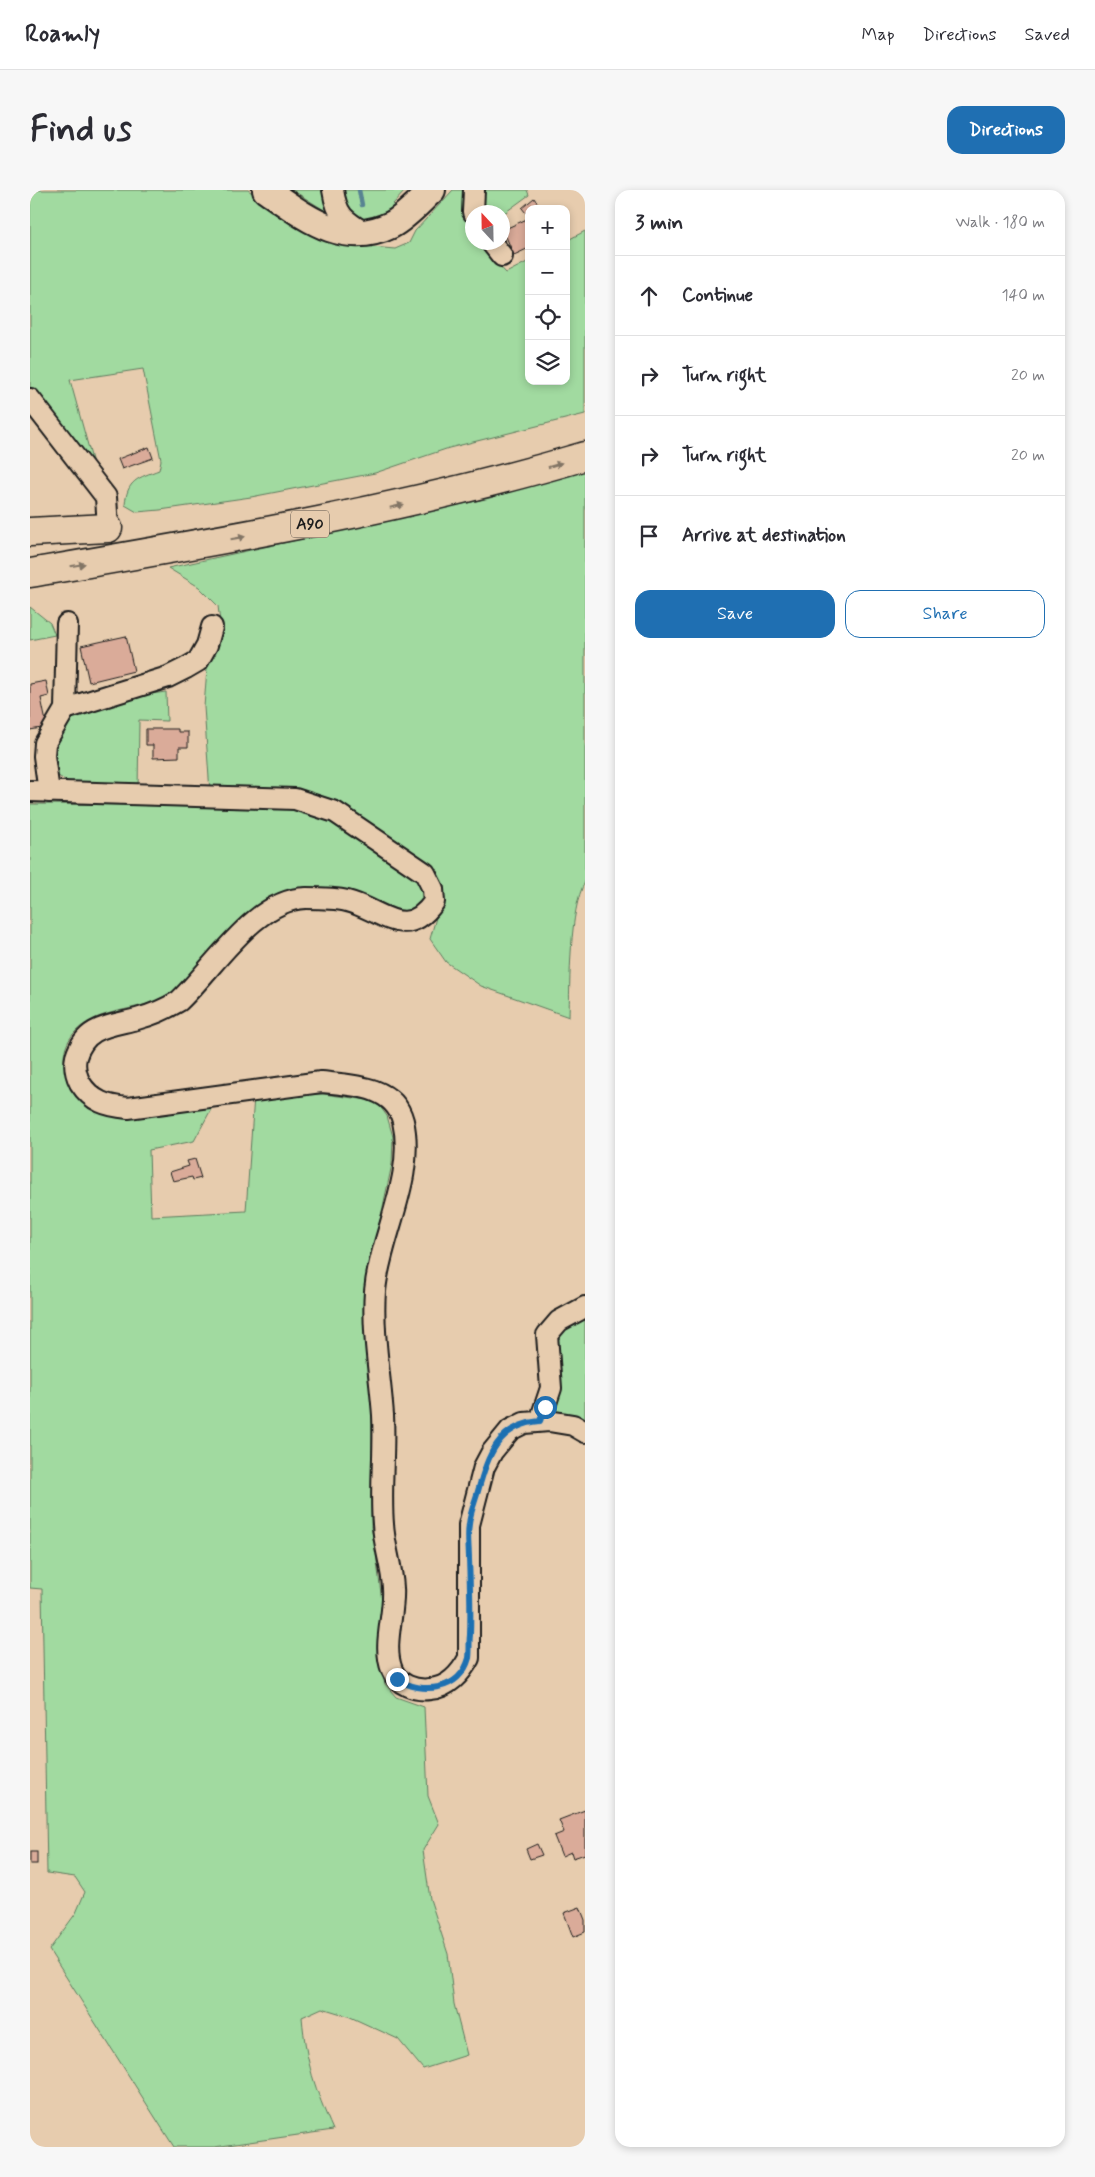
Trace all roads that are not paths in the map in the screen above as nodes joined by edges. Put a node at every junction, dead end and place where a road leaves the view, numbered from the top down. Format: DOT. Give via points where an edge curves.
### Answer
graph roads {
  1 [pos="266,190"];
  2 [pos="333,190"];
  3 [pos="432,190"];
  4 [pos="474,190"];
  5 [pos="474,205"];
  6 [pos="365,234"];
  7 [pos="30,399"];
  8 [pos="585,456"];
  9 [pos="108,528"];
  10 [pos="30,532"];
  11 [pos="30,573"];
  12 [pos="67,624"];
  13 [pos="212,627"];
  14 [pos="65,709"];
  15 [pos="40,791"];
  16 [pos="585,1307"];
  17 [pos="540,1421"];
  18 [pos="585,1432"];
  1 -- 6 [label="main road" via="336,232"];
  2 -- 6 [label="street" via="336,209 345,221"];
  3 -- 6 [label="main road" via="390,225"];
  4 -- 5 [label="street"];
  7 -- 9 [label="street" via="106,497"];
  11 -- 8 [label="highway, Α90, one-way" via="269,533 454,492"];
  9 -- 10 [label="highway"];
  12 -- 14 [label="street"];
  13 -- 14 [label="street" via="198,661 186,668 168,677"];
  14 -- 15 [label="street" via="45,743"];
  15 -- 17 [label="street" via="295,798 335,812 395,851 425,873 433,889 434,902 425,915 411,921 391,921 339,900 304,898 266,910 179,1001 166,1009 110,1024 92,1033 80,1044 74,1063 87,1094 113,1106 128,1108 320,1082 350,1085 384,1094 399,1109 405,1143 404,1170 375,1290 383,1416 383,1525 393,1587 390,1662 397,1679 404,1684 422,1690 443,1686 462,1670 469,1658 469,1525 484,1467 510,1430 524,1422"];
  16 -- 17 [label="street" via="554,1325 547,1335 551,1388"];
  17 -- 18 [label="street" via="573,1425"];
}
